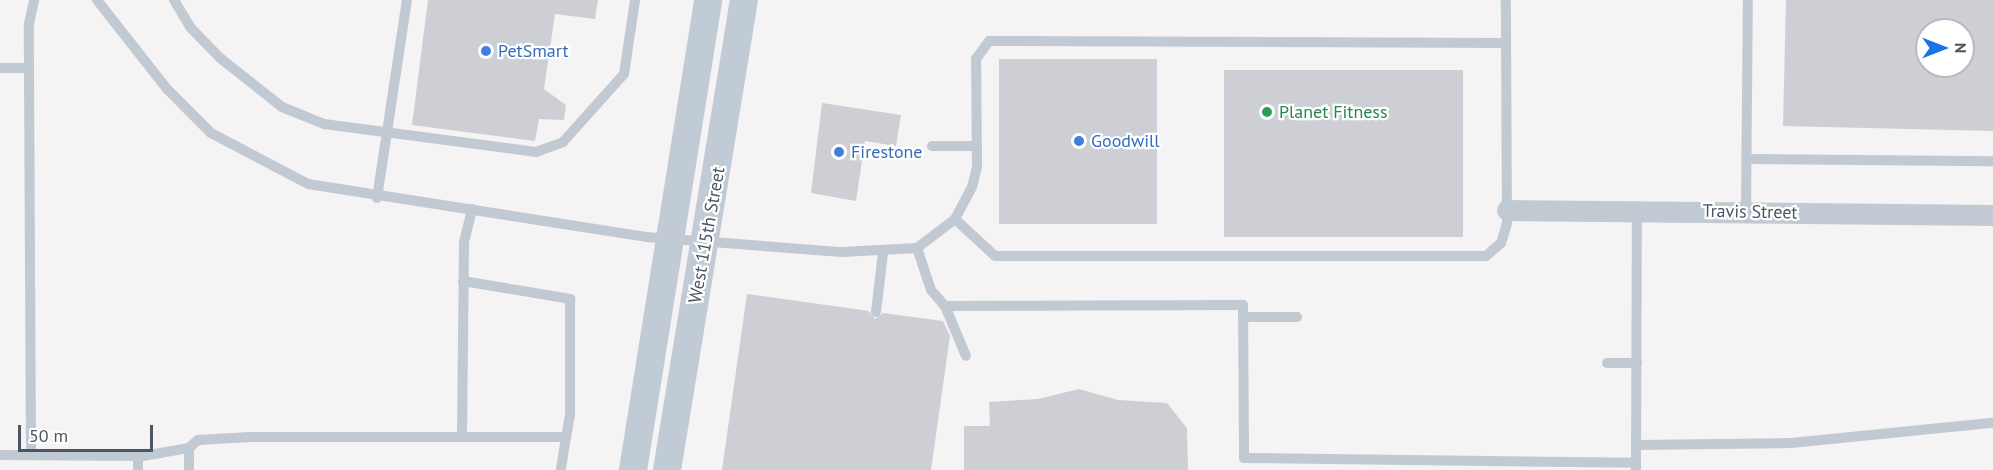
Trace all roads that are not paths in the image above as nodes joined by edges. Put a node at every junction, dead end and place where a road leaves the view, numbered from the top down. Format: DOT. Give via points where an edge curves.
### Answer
graph roads {
  1 [pos="34,0"];
  2 [pos="97,0"];
  3 [pos="174,0"];
  4 [pos="407,0"];
  5 [pos="635,0"];
  6 [pos="708,0"];
  7 [pos="744,0"];
  8 [pos="1506,0"];
  9 [pos="1748,0"];
  10 [pos="1506,43"];
  11 [pos="0,68"];
  12 [pos="29,68"];
  13 [pos="388,133"];
  14 [pos="932,146"];
  15 [pos="977,146"];
  16 [pos="1747,159"];
  17 [pos="1993,161"];
  18 [pos="377,198"];
  19 [pos="472,209"];
  20 [pos="1507,210"];
  21 [pos="1637,211"];
  22 [pos="1746,212"];
  23 [pos="1993,214"];
  24 [pos="955,219"];
  25 [pos="672,240"];
  26 [pos="706,243"];
  27 [pos="917,248"];
  28 [pos="883,252"];
  29 [pos="463,281"];
  30 [pos="945,306"];
  31 [pos="876,312"];
  32 [pos="1243,317"];
  33 [pos="1297,317"];
  34 [pos="966,356"];
  35 [pos="1607,363"];
  36 [pos="1636,363"];
  37 [pos="1993,423"];
  38 [pos="462,437"];
  39 [pos="566,437"];
  40 [pos="1636,445"];
  41 [pos="189,448"];
  42 [pos="0,455"];
  43 [pos="31,455"];
  44 [pos="138,456"];
  45 [pos="1513,466"];
  46 [pos="1636,466"];
  47 [pos="138,470"];
  48 [pos="189,470"];
  49 [pos="561,470"];
  50 [pos="633,470"];
  51 [pos="667,470"];
  1 -- 12 [label="lane" via="30,11"];
  2 -- 18 [label="lane" via="167,89 211,134 308,184"];
  3 -- 13 [label="lane" via="190,27 220,58 282,107 324,124"];
  4 -- 13 [label="lane"];
  5 -- 13 [label="lane" via="624,74 554,148 536,152"];
  6 -- 25 [label="street, West 115th Street"];
  7 -- 26 [label="street, West 115th Street"];
  8 -- 10 [label="lane"];
  9 -- 16 [label="lane"];
  10 -- 15 [label="lane" via="989,41 976,59"];
  10 -- 20 [label="lane"];
  11 -- 12 [label="lane"];
  12 -- 43 [label="lane"];
  13 -- 18 [label="lane"];
  14 -- 15 [label="lane"];
  15 -- 24 [label="lane" via="972,187"];
  16 -- 17 [label="lane"];
  16 -- 22 [label="lane"];
  18 -- 19 [label="lane"];
  19 -- 25 [label="lane"];
  19 -- 29 [label="lane" via="464,242"];
  20 -- 21 [label="street, Travis Street"];
  20 -- 24 [label="lane" via="1501,243 1486,256 1476,258 994,256"];
  21 -- 22 [label="street, Travis Street"];
  21 -- 36 [label="lane"];
  22 -- 23 [label="street, Travis Street"];
  24 -- 27 [label="lane"];
  25 -- 26 [label="lane"];
  25 -- 50 [label="street, West 115th Street"];
  26 -- 28 [label="lane"];
  26 -- 51 [label="street, West 115th Street"];
  27 -- 28 [label="lane"];
  27 -- 30 [label="lane" via="931,290"];
  28 -- 31 [label="lane"];
  29 -- 38 [label="lane"];
  29 -- 39 [label="lane" via="570,299 570,416"];
  30 -- 32 [label="lane" via="1243,305"];
  30 -- 34 [label="lane" via="956,323"];
  32 -- 33 [label="lane"];
  32 -- 45 [label="lane" via="1244,458 1456,458"];
  35 -- 36 [label="lane"];
  36 -- 40 [label="lane"];
  37 -- 40 [label="lane" via="1791,443"];
  38 -- 39 [label="lane"];
  38 -- 41 [label="lane" via="250,437 198,440"];
  39 -- 49 [label="lane"];
  40 -- 46 [label="lane"];
  41 -- 44 [label="lane"];
  41 -- 48 [label="lane"];
  42 -- 43 [label="lane"];
  43 -- 44 [label="lane"];
  44 -- 47 [label="lane"];
  45 -- 46 [label="lane"];
}
